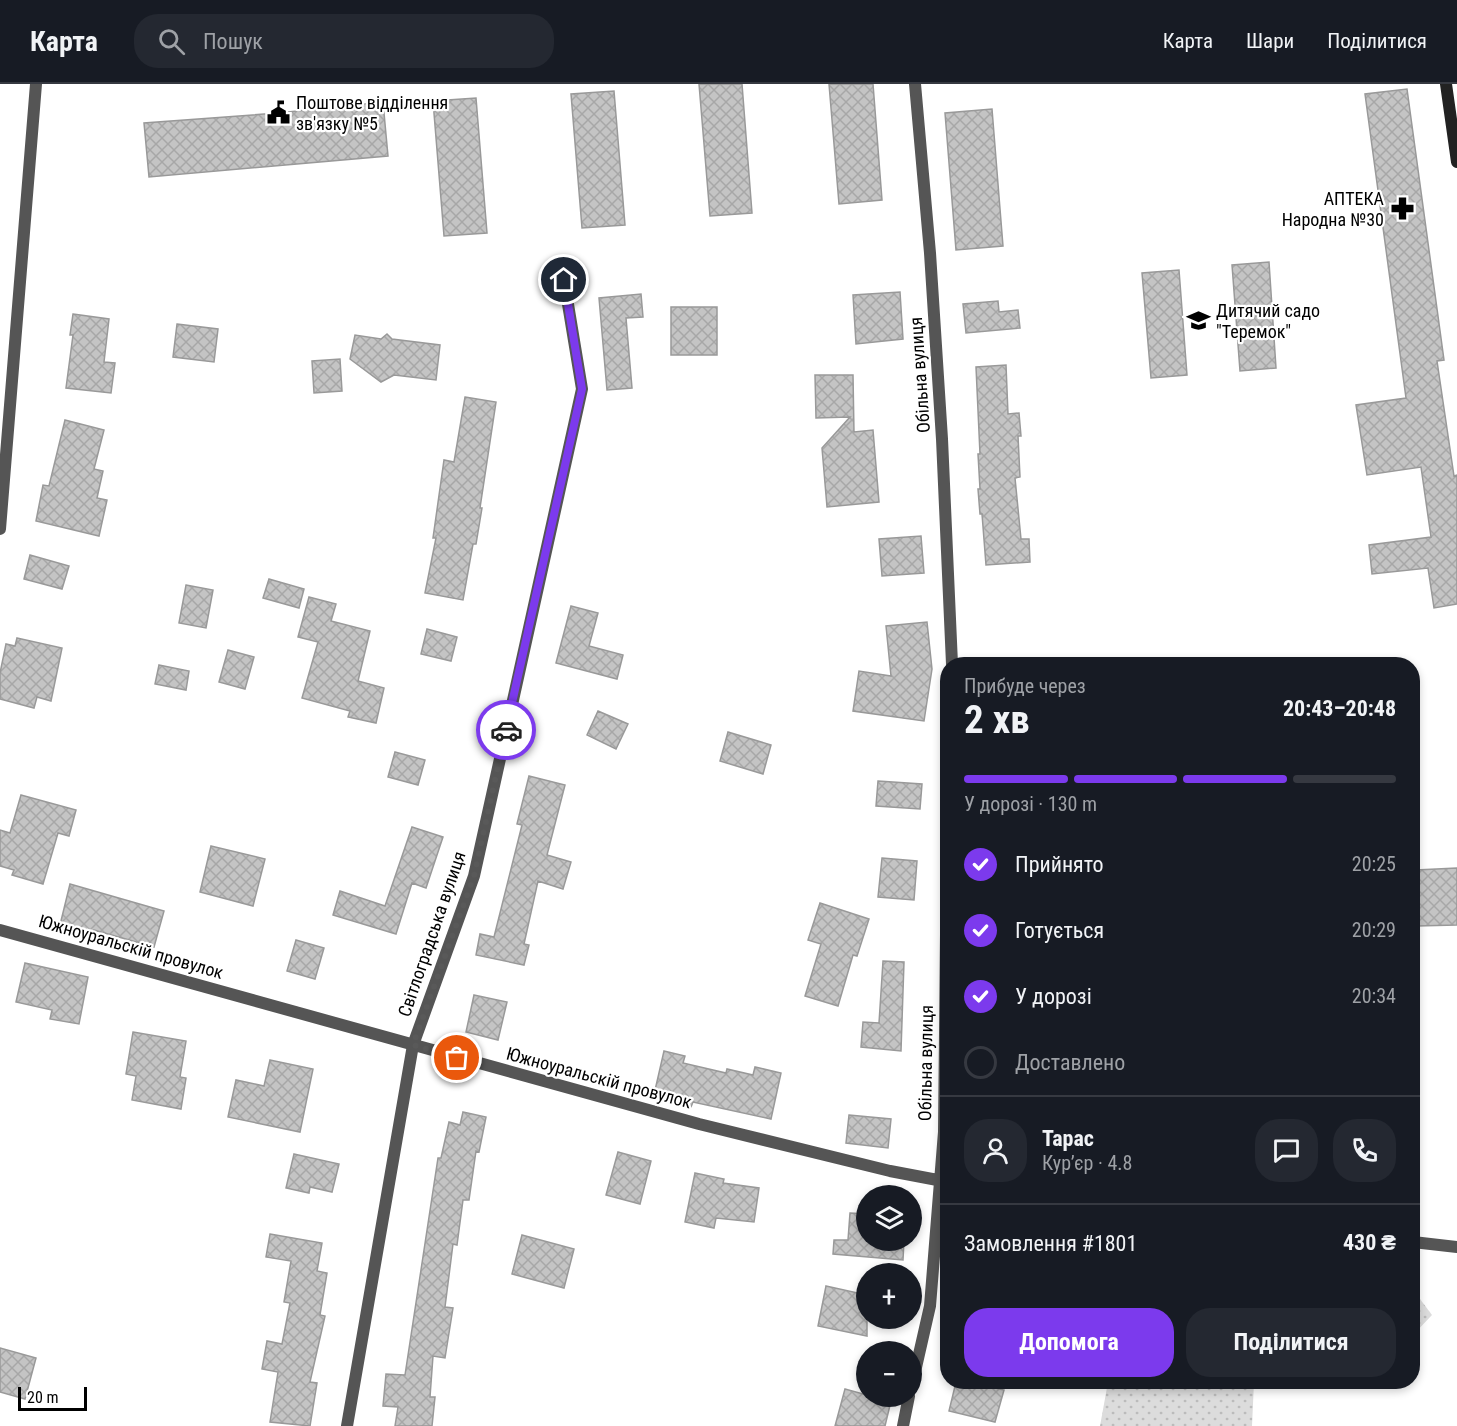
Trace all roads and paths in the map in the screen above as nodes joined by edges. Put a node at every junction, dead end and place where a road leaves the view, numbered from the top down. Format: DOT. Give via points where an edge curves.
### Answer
graph roads {
  1 [pos="36,84"];
  2 [pos="915,84"];
  3 [pos="1446,84"];
  4 [pos="1457,162"];
  5 [pos="564,280"];
  6 [pos="0,529"];
  7 [pos="952,657"];
  8 [pos="0,930"];
  9 [pos="413,1045"];
  10 [pos="940,1181"];
  11 [pos="940,1217"];
  12 [pos="1420,1243"];
  13 [pos="1457,1248"];
  14 [pos="922,1341"];
  15 [pos="907,1407"];
  16 [pos="347,1426"];
  17 [pos="903,1426"];
  1 -- 6 [label="street"];
  2 -- 7 [label="street, Обільна вулиця" via="942,438"];
  3 -- 4 [label="main road"];
  5 -- 9 [label="street, Світлоградська вулиця" via="582,389 474,876"];
  8 -- 9 [label="street, Южноуральскій провулок"];
  9 -- 10 [label="street, Южноуральскій провулок" via="699,1124"];
  9 -- 16 [label="street, Світлоградська вулиця"];
  11 -- 14 [label="street, Обільна вулиця"];
  12 -- 13 [label="street"];
  15 -- 17 [label="street"];
}
